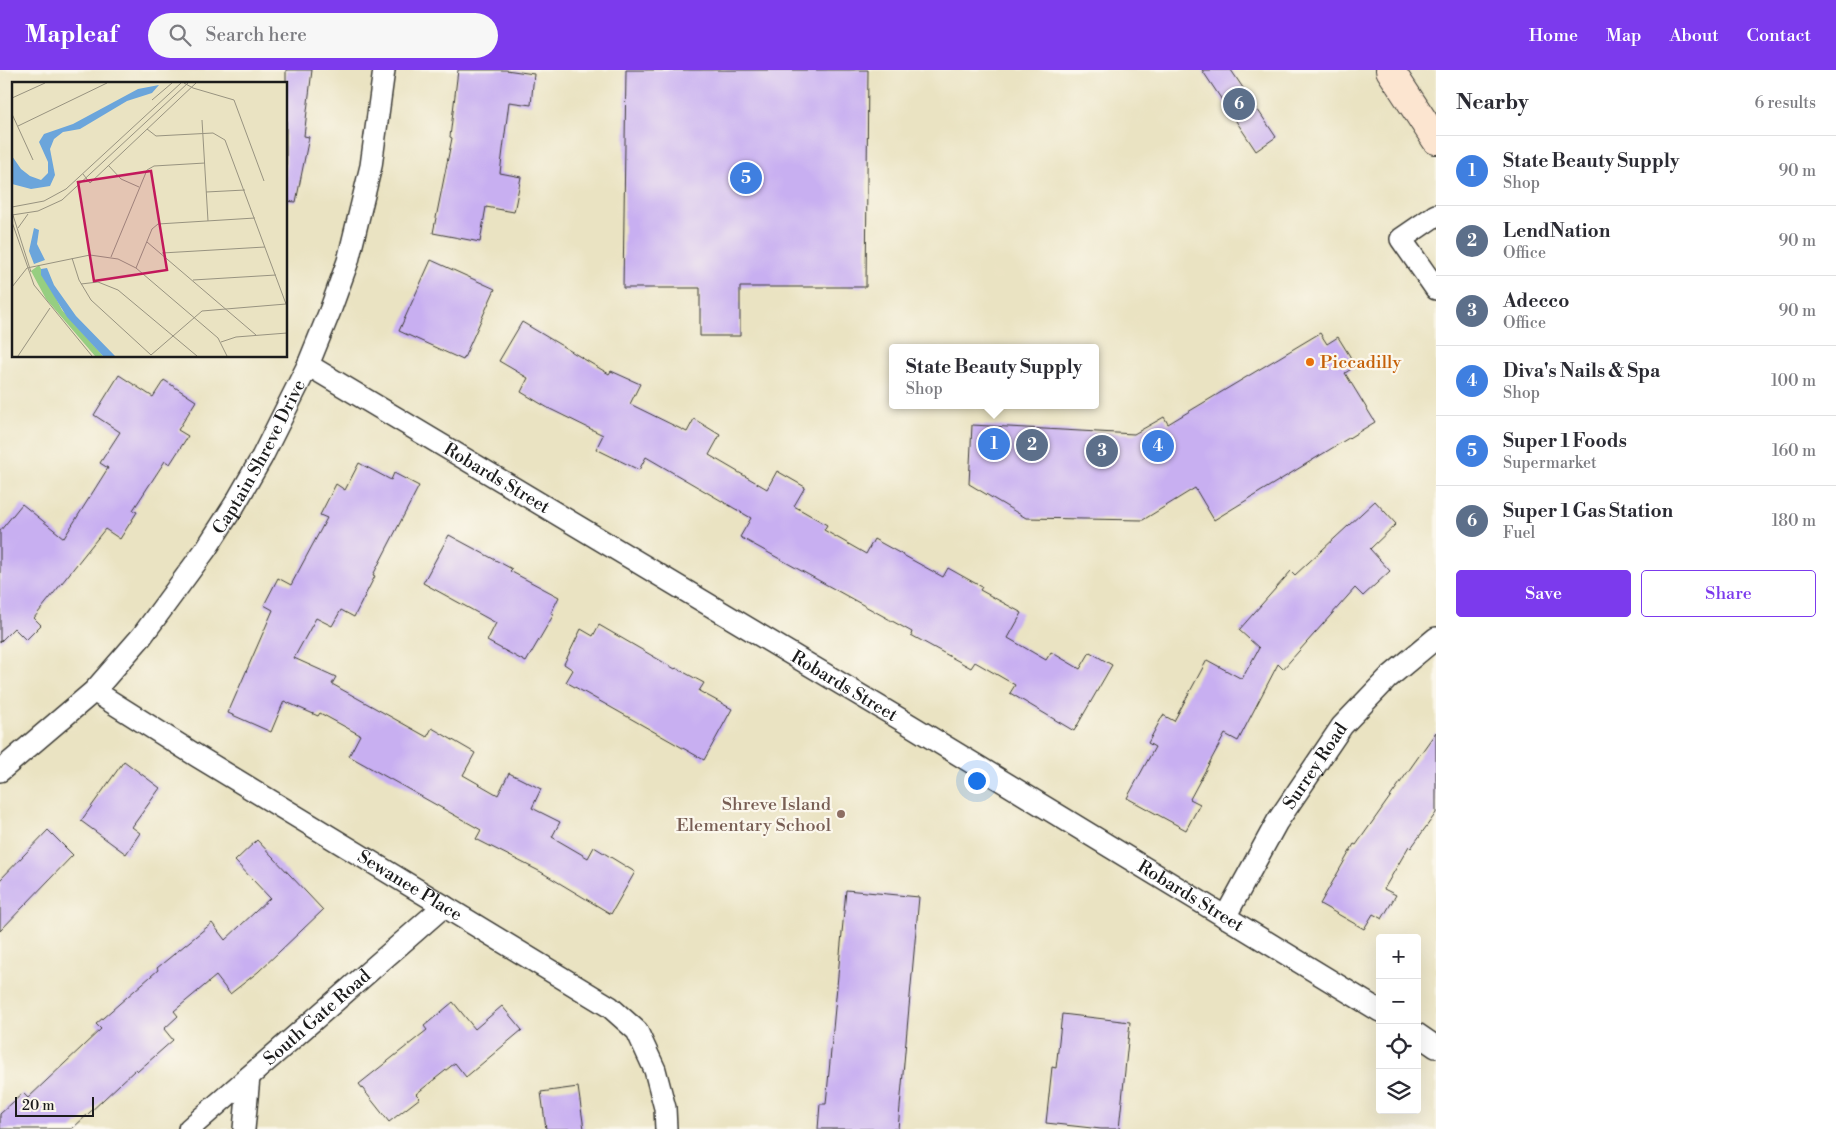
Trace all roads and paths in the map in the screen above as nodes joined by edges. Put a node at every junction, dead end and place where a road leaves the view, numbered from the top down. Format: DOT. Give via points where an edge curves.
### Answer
graph roads {
  1 [pos="384,70"];
  2 [pos="1390,70"];
  3 [pos="1436,140"];
  4 [pos="1436,215"];
  5 [pos="1436,289"];
  6 [pos="308,365"];
  7 [pos="1436,638"];
  8 [pos="94,690"];
  9 [pos="0,771"];
  10 [pos="444,906"];
  11 [pos="1225,916"];
  12 [pos="1376,1009"];
  13 [pos="1421,1037"];
  14 [pos="1436,1047"];
  15 [pos="249,1077"];
  16 [pos="189,1129"];
  17 [pos="244,1129"];
  18 [pos="666,1129"];
  1 -- 6 [label="street, Captain Shreve Drive" via="371,166 348,261"];
  2 -- 3 [label="main road"];
  4 -- 5 [label="street" via="1402,239"];
  6 -- 8 [label="street, Captain Shreve Drive" via="262,457 206,549 142,636"];
  6 -- 11 [label="street, Robards Street"];
  7 -- 11 [label="street, Surrey Road" via="1388,678 1342,726 1277,822"];
  8 -- 9 [label="street, Captain Shreve Drive"];
  8 -- 10 [label="street, Sewanee Place"];
  10 -- 15 [label="street, South Gate Road"];
  10 -- 18 [label="street, Sewanee Place" via="610,1007 637,1032 655,1070 665,1108"];
  11 -- 12 [label="street, Robards Street"];
  13 -- 14 [label="street"];
  15 -- 16 [label="street, South Gate Road"];
  15 -- 17 [label="street"];
}
